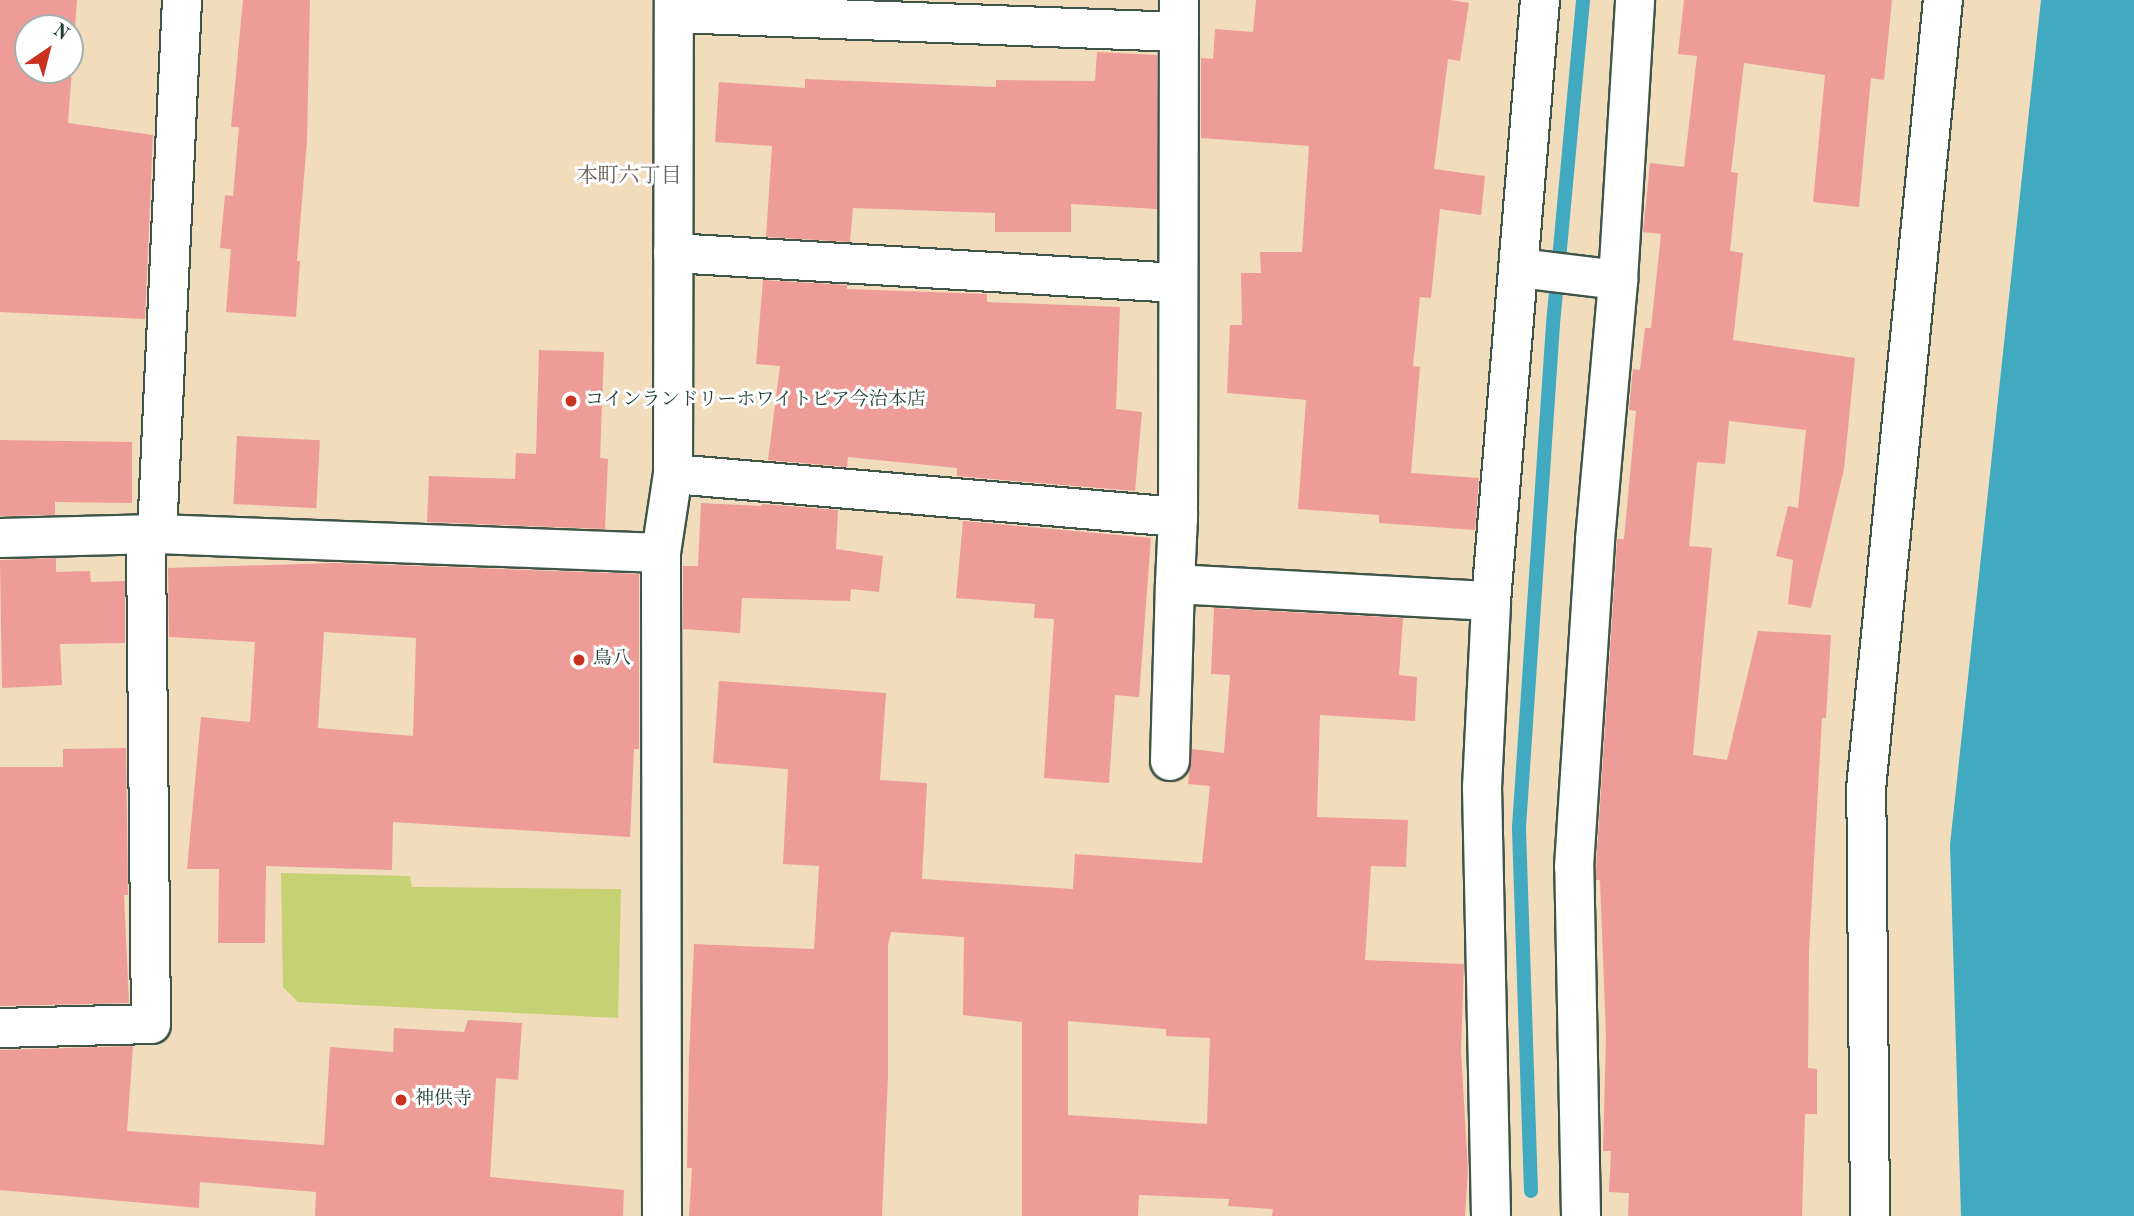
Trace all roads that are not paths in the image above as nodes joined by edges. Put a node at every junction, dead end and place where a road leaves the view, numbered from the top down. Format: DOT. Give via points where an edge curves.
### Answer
graph roads {
  1 [pos="182,0"];
  2 [pos="1540,0"];
  3 [pos="1635,0"];
  4 [pos="1943,0"];
  5 [pos="674,6"];
  6 [pos="913,11"];
  7 [pos="1179,16"];
  8 [pos="673,253"];
  9 [pos="1523,269"];
  10 [pos="1603,278"];
  11 [pos="1178,283"];
  12 [pos="673,474"];
  13 [pos="1178,517"];
  14 [pos="151,534"];
  15 [pos="0,538"];
  16 [pos="661,553"];
  17 [pos="1175,584"];
  18 [pos="1492,601"];
  19 [pos="1170,761"];
  20 [pos="0,1028"];
  21 [pos="662,1216"];
  22 [pos="1491,1216"];
  23 [pos="1581,1216"];
  24 [pos="1870,1216"];
  1 -- 14 [label="street"];
  2 -- 9 [label="street"];
  3 -- 10 [label="street"];
  4 -- 24 [label="street" via="1866,789"];
  5 -- 6 [label="street"];
  5 -- 8 [label="street"];
  6 -- 7 [label="street"];
  7 -- 11 [label="street"];
  8 -- 11 [label="street"];
  8 -- 12 [label="street"];
  9 -- 10 [label="street"];
  9 -- 18 [label="street"];
  10 -- 23 [label="street" via="1595,540 1574,867"];
  11 -- 13 [label="street"];
  12 -- 13 [label="street"];
  12 -- 16 [label="street"];
  13 -- 17 [label="street"];
  14 -- 15 [label="street"];
  14 -- 16 [label="street"];
  14 -- 20 [label="street" via="151,1024"];
  16 -- 21 [label="street"];
  17 -- 18 [label="street"];
  17 -- 19 [label="street"];
  18 -- 22 [label="street" via="1482,788"];
}
